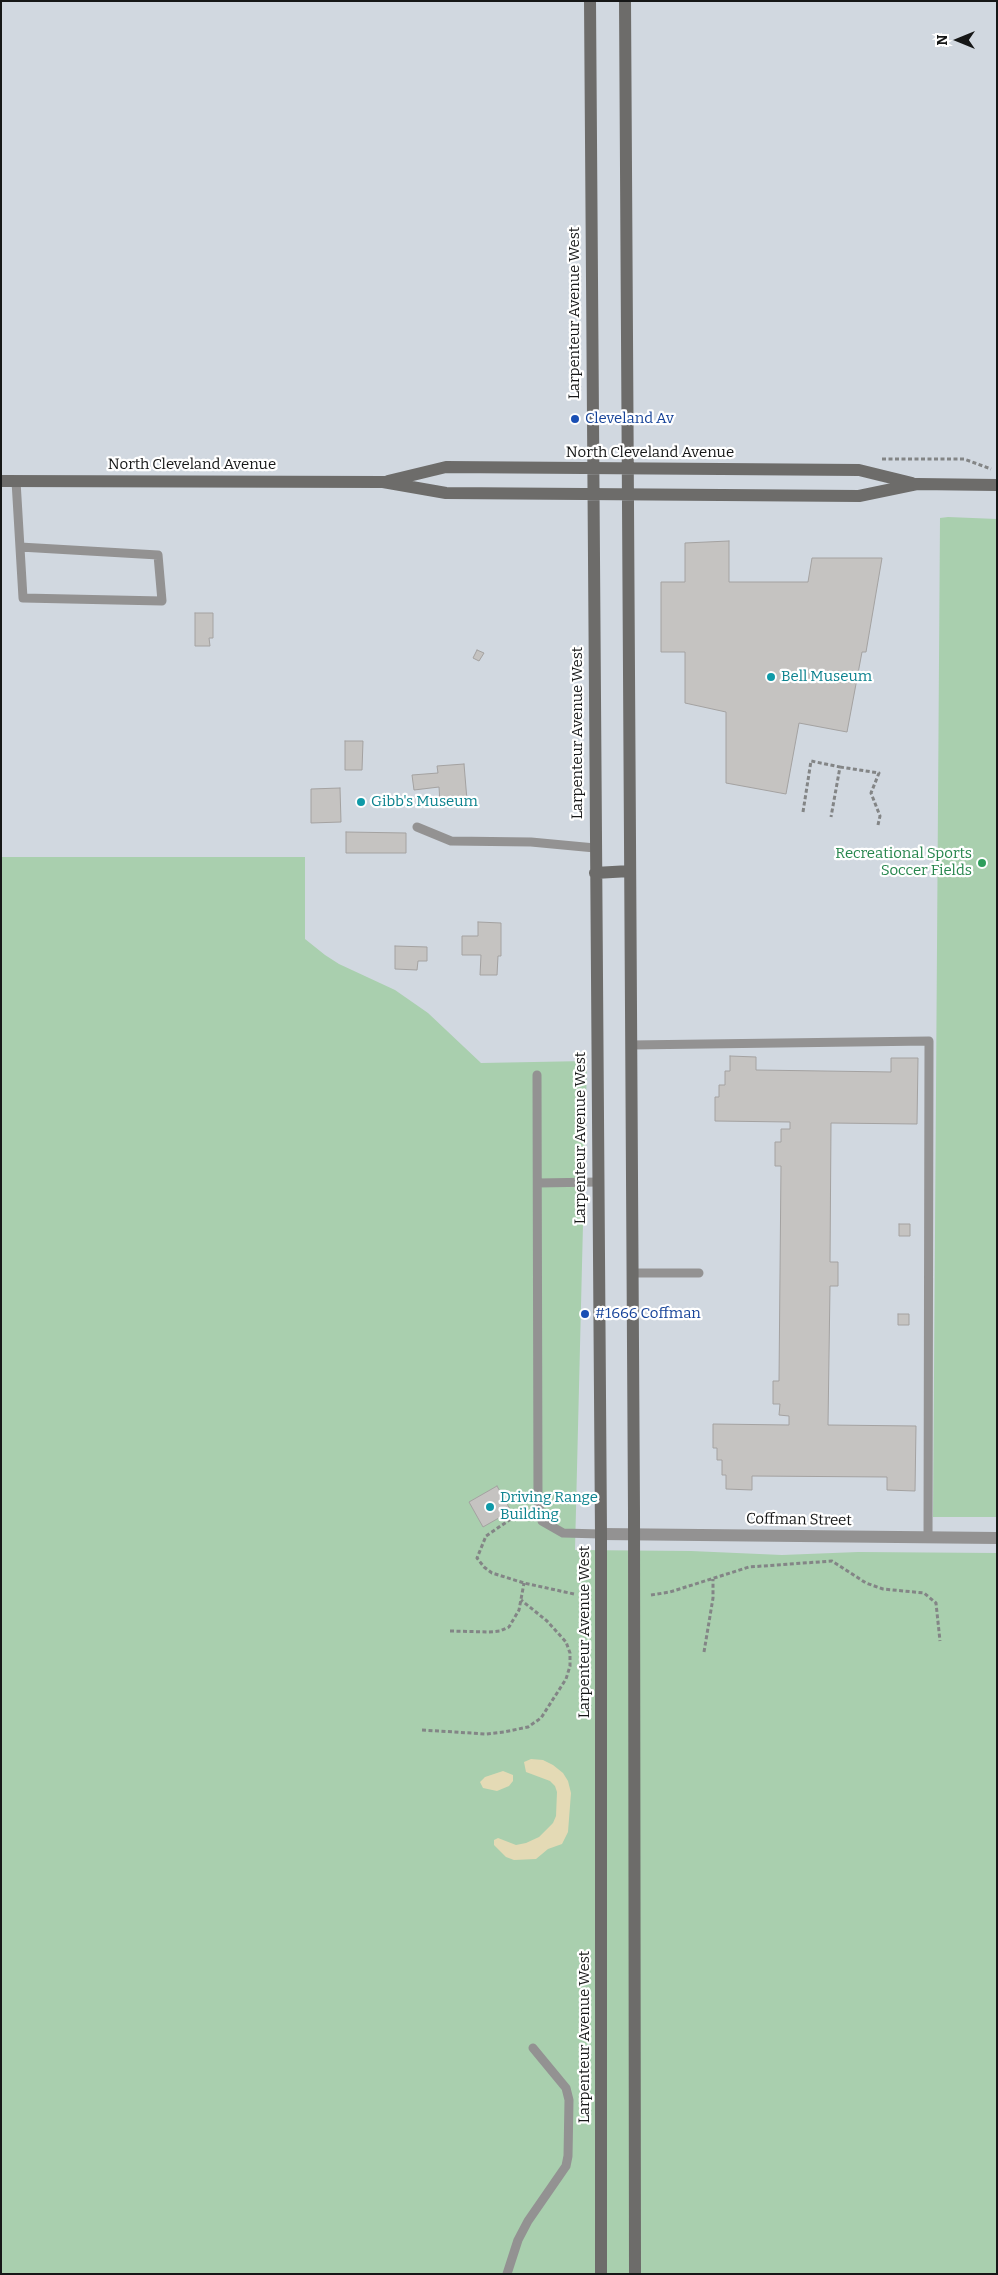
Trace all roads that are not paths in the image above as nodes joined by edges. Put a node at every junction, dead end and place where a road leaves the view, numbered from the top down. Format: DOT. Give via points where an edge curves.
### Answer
graph roads {
  1 [pos="590,1"];
  2 [pos="625,1"];
  3 [pos="592,468"];
  4 [pos="627,469"];
  5 [pos="1,481"];
  6 [pos="16,481"];
  7 [pos="383,482"];
  8 [pos="917,484"];
  9 [pos="997,485"];
  10 [pos="592,494"];
  11 [pos="628,494"];
  12 [pos="20,547"];
  13 [pos="417,827"];
  14 [pos="595,848"];
  15 [pos="630,871"];
  16 [pos="595,873"];
  17 [pos="631,1046"];
  18 [pos="537,1076"];
  19 [pos="598,1182"];
  20 [pos="538,1183"];
  21 [pos="632,1273"];
  22 [pos="699,1273"];
  23 [pos="601,1534"];
  24 [pos="634,1534"];
  25 [pos="928,1538"];
  26 [pos="997,1538"];
  27 [pos="533,2048"];
  28 [pos="507,2274"];
  29 [pos="601,2274"];
  30 [pos="635,2274"];
  1 -- 3 [label="main road, Larpenteur Avenue West"];
  2 -- 4 [label="main road"];
  3 -- 4 [label="main road, North Cleveland Avenue"];
  3 -- 7 [label="main road, North Cleveland Avenue" via="446,467"];
  3 -- 10 [label="main road, Larpenteur Avenue West"];
  4 -- 8 [label="main road, North Cleveland Avenue" via="859,470"];
  4 -- 11 [label="main road"];
  5 -- 6 [label="main road, North Cleveland Avenue"];
  6 -- 7 [label="main road, North Cleveland Avenue"];
  6 -- 12 [label="lane"];
  7 -- 10 [label="main road, North Cleveland Avenue" via="446,493"];
  8 -- 9 [label="main road, North Cleveland Avenue"];
  8 -- 11 [label="main road, North Cleveland Avenue" via="859,496"];
  10 -- 11 [label="main road, North Cleveland Avenue"];
  10 -- 14 [label="main road, Larpenteur Avenue West"];
  11 -- 15 [label="main road"];
  12 -- 12 [label="lane" via="23,598 162,601 158,555"];
  13 -- 14 [label="lane" via="451,841 531,842"];
  14 -- 16 [label="main road, Larpenteur Avenue West"];
  15 -- 16 [label="main road"];
  15 -- 17 [label="main road"];
  16 -- 19 [label="main road, Larpenteur Avenue West"];
  17 -- 21 [label="main road"];
  17 -- 25 [label="lane" via="929,1041"];
  18 -- 20 [label="lane"];
  19 -- 20 [label="lane"];
  19 -- 23 [label="main road, Larpenteur Avenue West"];
  20 -- 23 [label="lane" via="538,1501 542,1521 563,1533"];
  21 -- 22 [label="lane"];
  21 -- 24 [label="main road"];
  23 -- 24 [label="street, Coffman Street"];
  23 -- 29 [label="main road, Larpenteur Avenue West"];
  24 -- 25 [label="street, Coffman Street"];
  24 -- 30 [label="main road"];
  25 -- 26 [label="street, Coffman Street"];
  27 -- 28 [label="lane" via="566,2088 569,2100 568,2156 566,2166 518,2240"];
}
